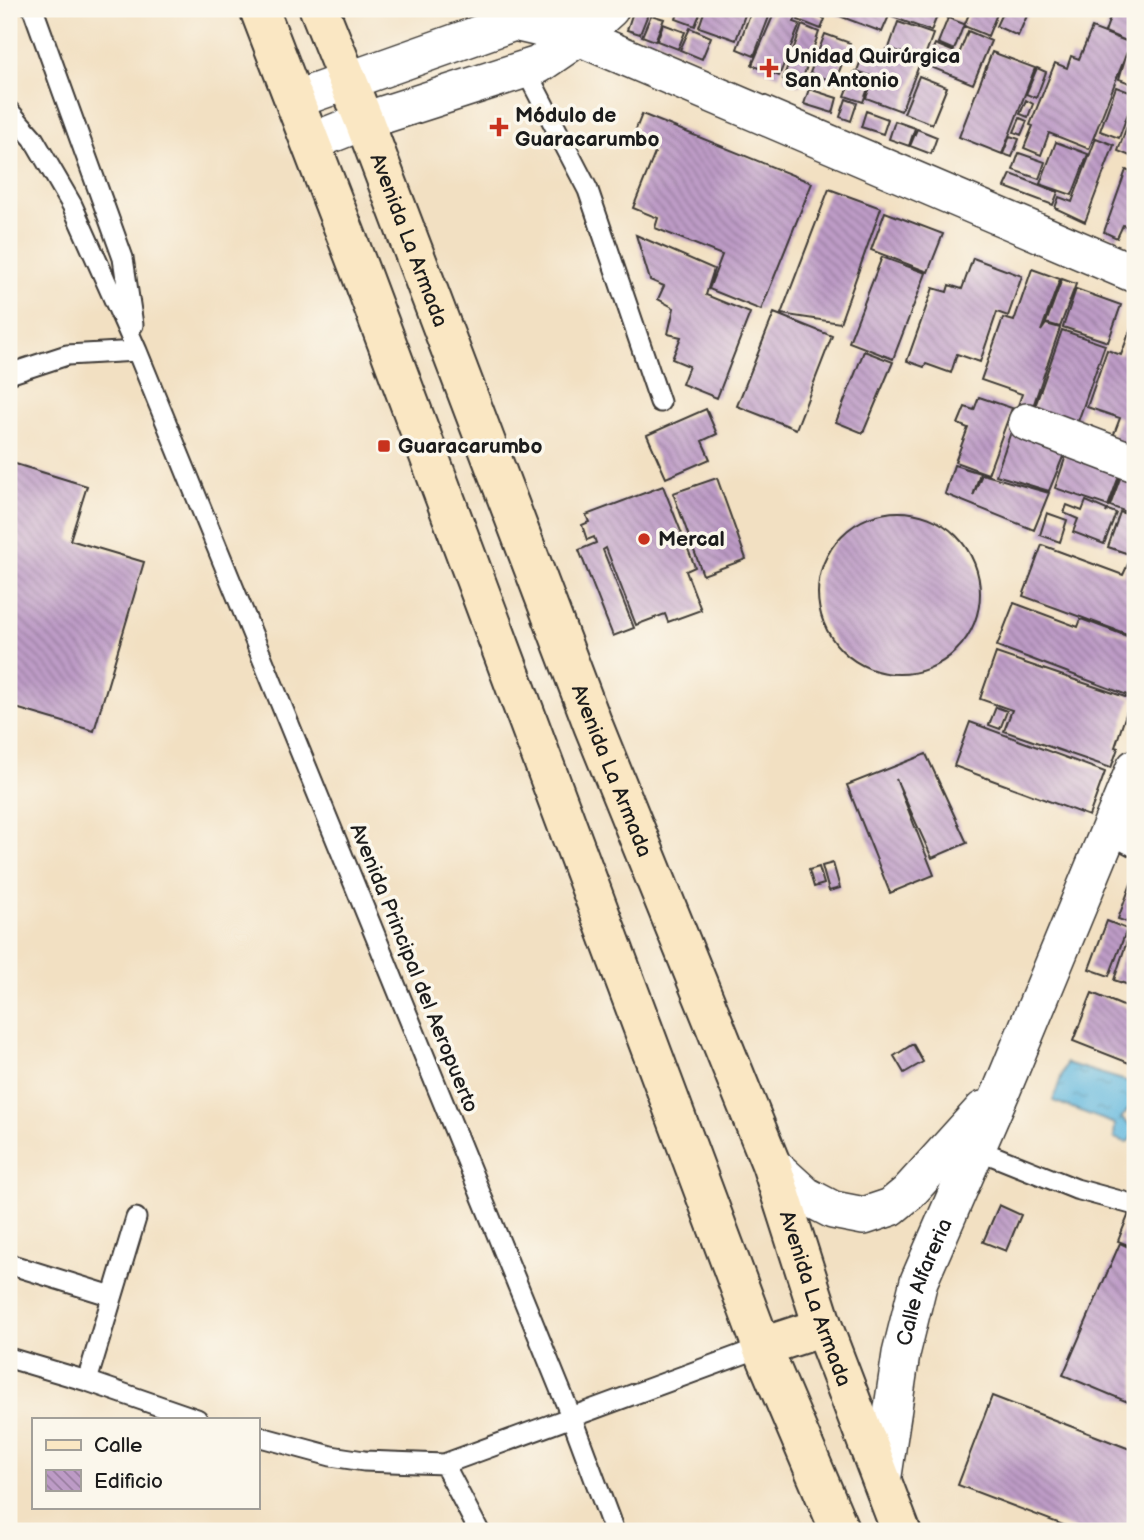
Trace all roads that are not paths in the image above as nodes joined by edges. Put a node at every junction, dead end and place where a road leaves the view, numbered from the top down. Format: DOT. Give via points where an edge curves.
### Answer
graph roads {
  1 [pos="33,9"];
  2 [pos="259,9"];
  3 [pos="319,9"];
  4 [pos="610,9"];
  5 [pos="579,37"];
  6 [pos="525,69"];
  7 [pos="348,80"];
  8 [pos="294,100"];
  9 [pos="9,111"];
  10 [pos="364,121"];
  11 [pos="311,142"];
  12 [pos="1135,274"];
  13 [pos="137,351"];
  14 [pos="9,374"];
  15 [pos="660,402"];
  16 [pos="1027,422"];
  17 [pos="1135,463"];
  18 [pos="1135,768"];
  19 [pos="1122,840"];
  20 [pos="1001,1092"];
  21 [pos="976,1149"];
  22 [pos="771,1164"];
  23 [pos="1135,1205"];
  24 [pos="136,1218"];
  25 [pos="9,1264"];
  26 [pos="112,1296"];
  27 [pos="823,1327"];
  28 [pos="762,1348"];
  29 [pos="9,1358"];
  30 [pos="87,1381"];
  31 [pos="571,1416"];
  32 [pos="194,1418"];
  33 [pos="259,1437"];
  34 [pos="444,1464"];
  35 [pos="882,1482"];
  36 [pos="480,1531"];
  37 [pos="614,1531"];
  38 [pos="839,1531"];
  39 [pos="901,1531"];
  1 -- 13 [label="lane, Avenida Principal del Aeropuerto" via="123,258"];
  2 -- 8 [label="main road"];
  3 -- 7 [label="main road, Avenida La Armada"];
  4 -- 5 [label="street"];
  5 -- 6 [label="street"];
  5 -- 7 [label="street" via="514,22"];
  5 -- 12 [label="street"];
  6 -- 10 [label="street"];
  6 -- 15 [label="lane" via="588,190"];
  7 -- 8 [label="street"];
  7 -- 10 [label="main road, Avenida La Armada"];
  8 -- 11 [label="main road"];
  9 -- 13 [label="lane, Avenida Principal del Aeropuerto" via="33,138 72,205"];
  10 -- 11 [label="street"];
  10 -- 22 [label="main road, Avenida La Armada" via="593,725"];
  11 -- 28 [label="main road"];
  13 -- 14 [label="lane" via="66,355"];
  13 -- 31 [label="lane, Avenida Principal del Aeropuerto"];
  16 -- 17 [label="street"];
  18 -- 19 [label="street, Calle Alfareria"];
  19 -- 20 [label="street, Calle Alfareria"];
  20 -- 21 [label="street, Calle Alfareria"];
  20 -- 22 [label="street, Calle Alfareria" via="908,1194 878,1212 864,1216 833,1210 806,1196"];
  21 -- 23 [label="lane" via="1076,1189"];
  21 -- 35 [label="street, Calle Alfareria" via="919,1281 901,1354"];
  22 -- 27 [label="main road, Avenida La Armada"];
  24 -- 26 [label="lane"];
  25 -- 26 [label="lane"];
  26 -- 30 [label="lane"];
  27 -- 28 [label="main road"];
  27 -- 35 [label="main road, Avenida La Armada"];
  28 -- 31 [label="lane"];
  28 -- 38 [label="main road"];
  29 -- 30 [label="lane"];
  30 -- 32 [label="lane"];
  31 -- 34 [label="lane"];
  31 -- 37 [label="lane, Avenida Principal del Aeropuerto"];
  33 -- 34 [label="lane" via="342,1458"];
  34 -- 36 [label="lane"];
  35 -- 39 [label="main road, Avenida La Armada"];
}
